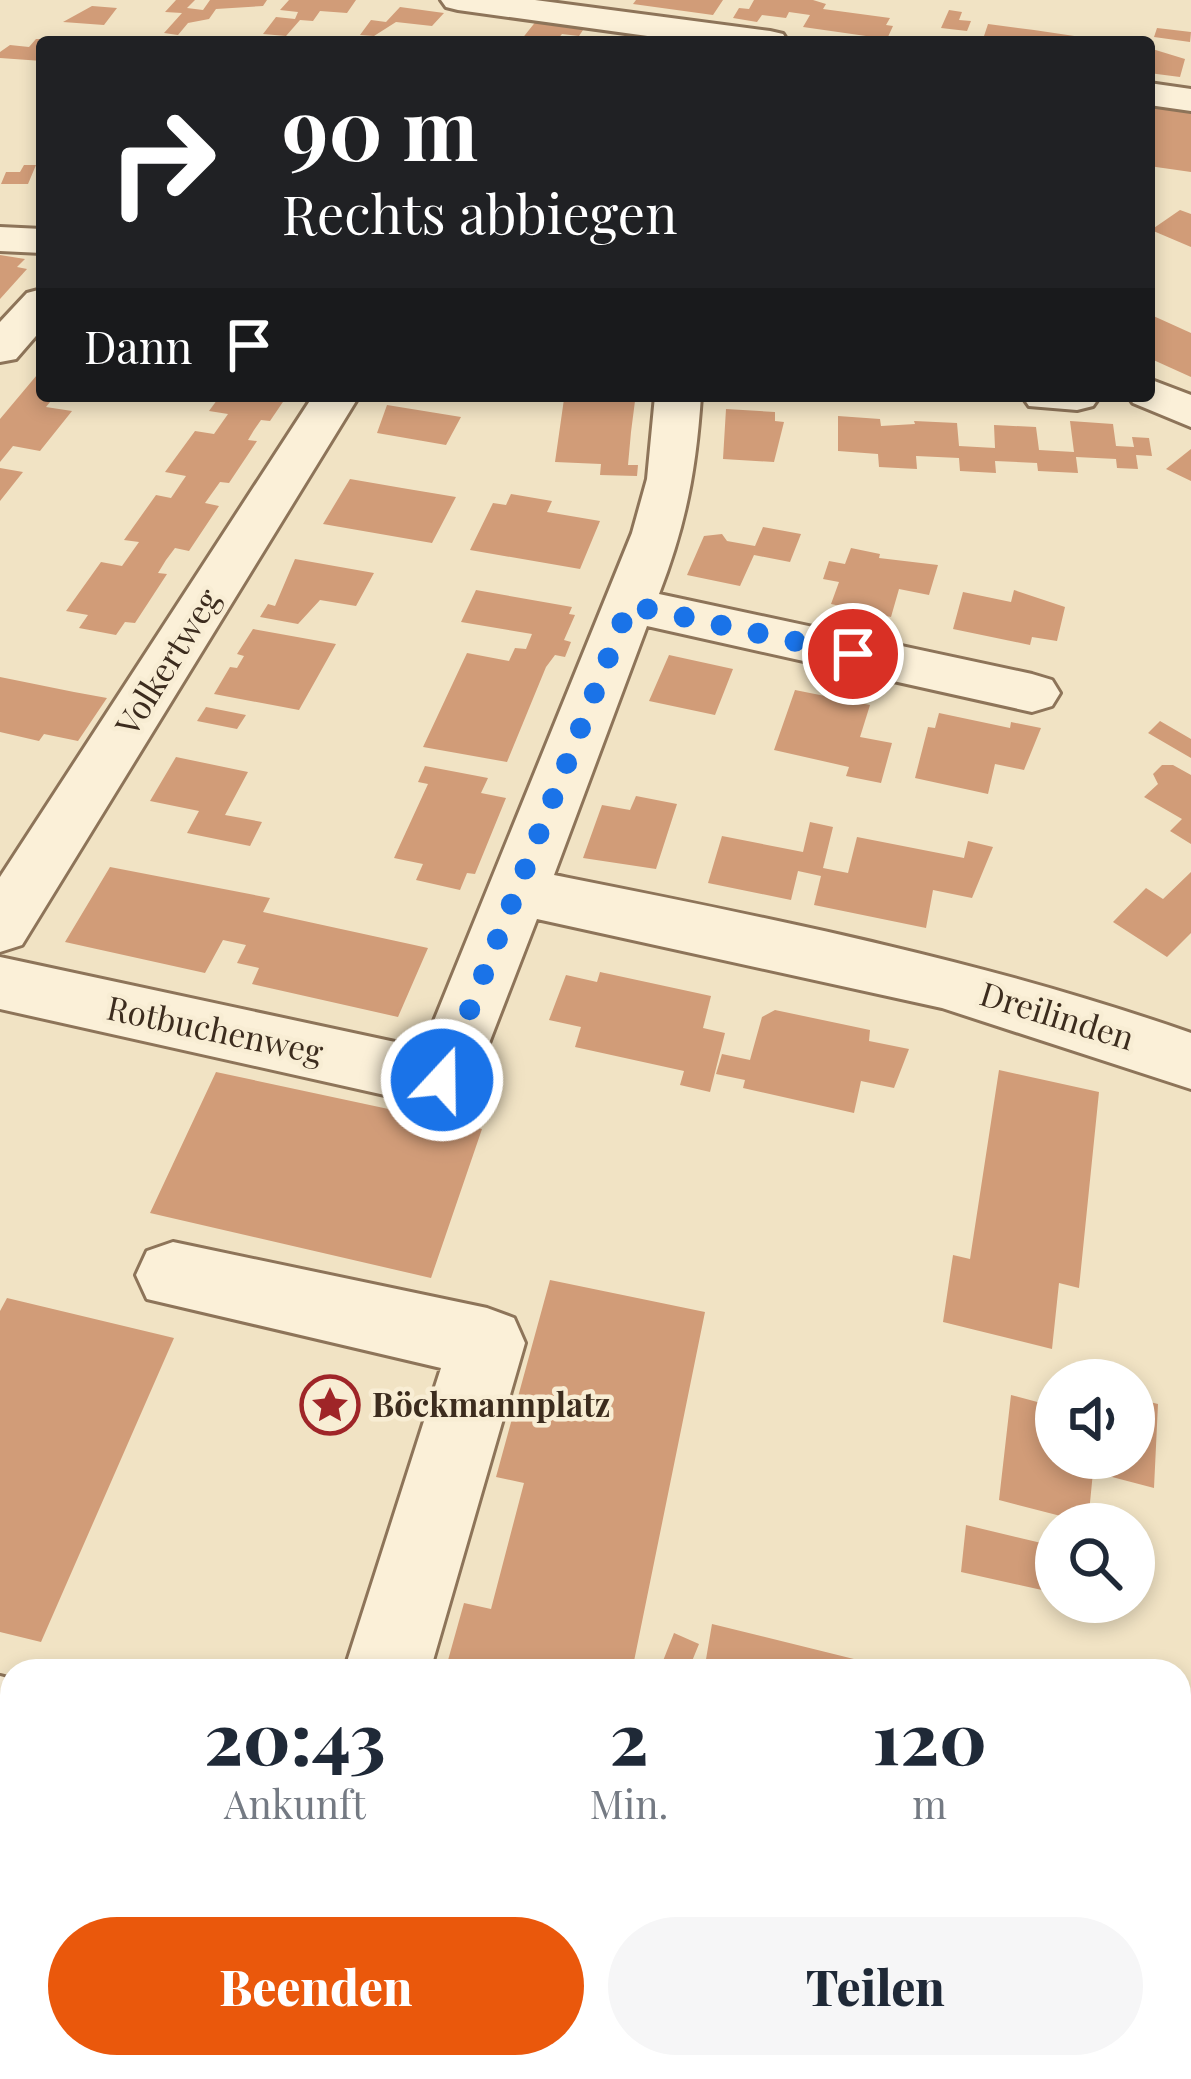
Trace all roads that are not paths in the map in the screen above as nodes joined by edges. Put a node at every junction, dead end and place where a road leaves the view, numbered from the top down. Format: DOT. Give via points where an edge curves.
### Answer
graph roads {
  1 [pos="458,0"];
  2 [pos="500,5"];
  3 [pos="471,36"];
  4 [pos="726,36"];
  5 [pos="1155,95"];
  6 [pos="1191,100"];
  7 [pos="0,239"];
  8 [pos="36,241"];
  9 [pos="36,309"];
  10 [pos="0,350"];
  11 [pos="1155,397"];
  12 [pos="332,402"];
  13 [pos="677,402"];
  14 [pos="1191,412"];
  15 [pos="629,605"];
  16 [pos="1032,693"];
  17 [pos="516,891"];
  18 [pos="0,928"];
  19 [pos="0,983"];
  20 [pos="1191,1061"];
  21 [pos="172,1275"];
  22 [pos="391,1659"];
  1 -- 2 [label="street"];
  2 -- 3 [label="street"];
  2 -- 4 [label="street"];
  5 -- 6 [label="street"];
  7 -- 8 [label="street"];
  9 -- 10 [label="street"];
  11 -- 14 [label="street"];
  12 -- 18 [label="street, Volkertweg"];
  13 -- 15 [label="street, Rotbuchenweg" via="667,504"];
  15 -- 16 [label="street"];
  15 -- 17 [label="street, Rotbuchenweg"];
  17 -- 19 [label="street, Rotbuchenweg" via="442,1080"];
  17 -- 20 [label="street, Dreilinden" via="922,975"];
  21 -- 22 [label="street" via="487,1343"];
}
